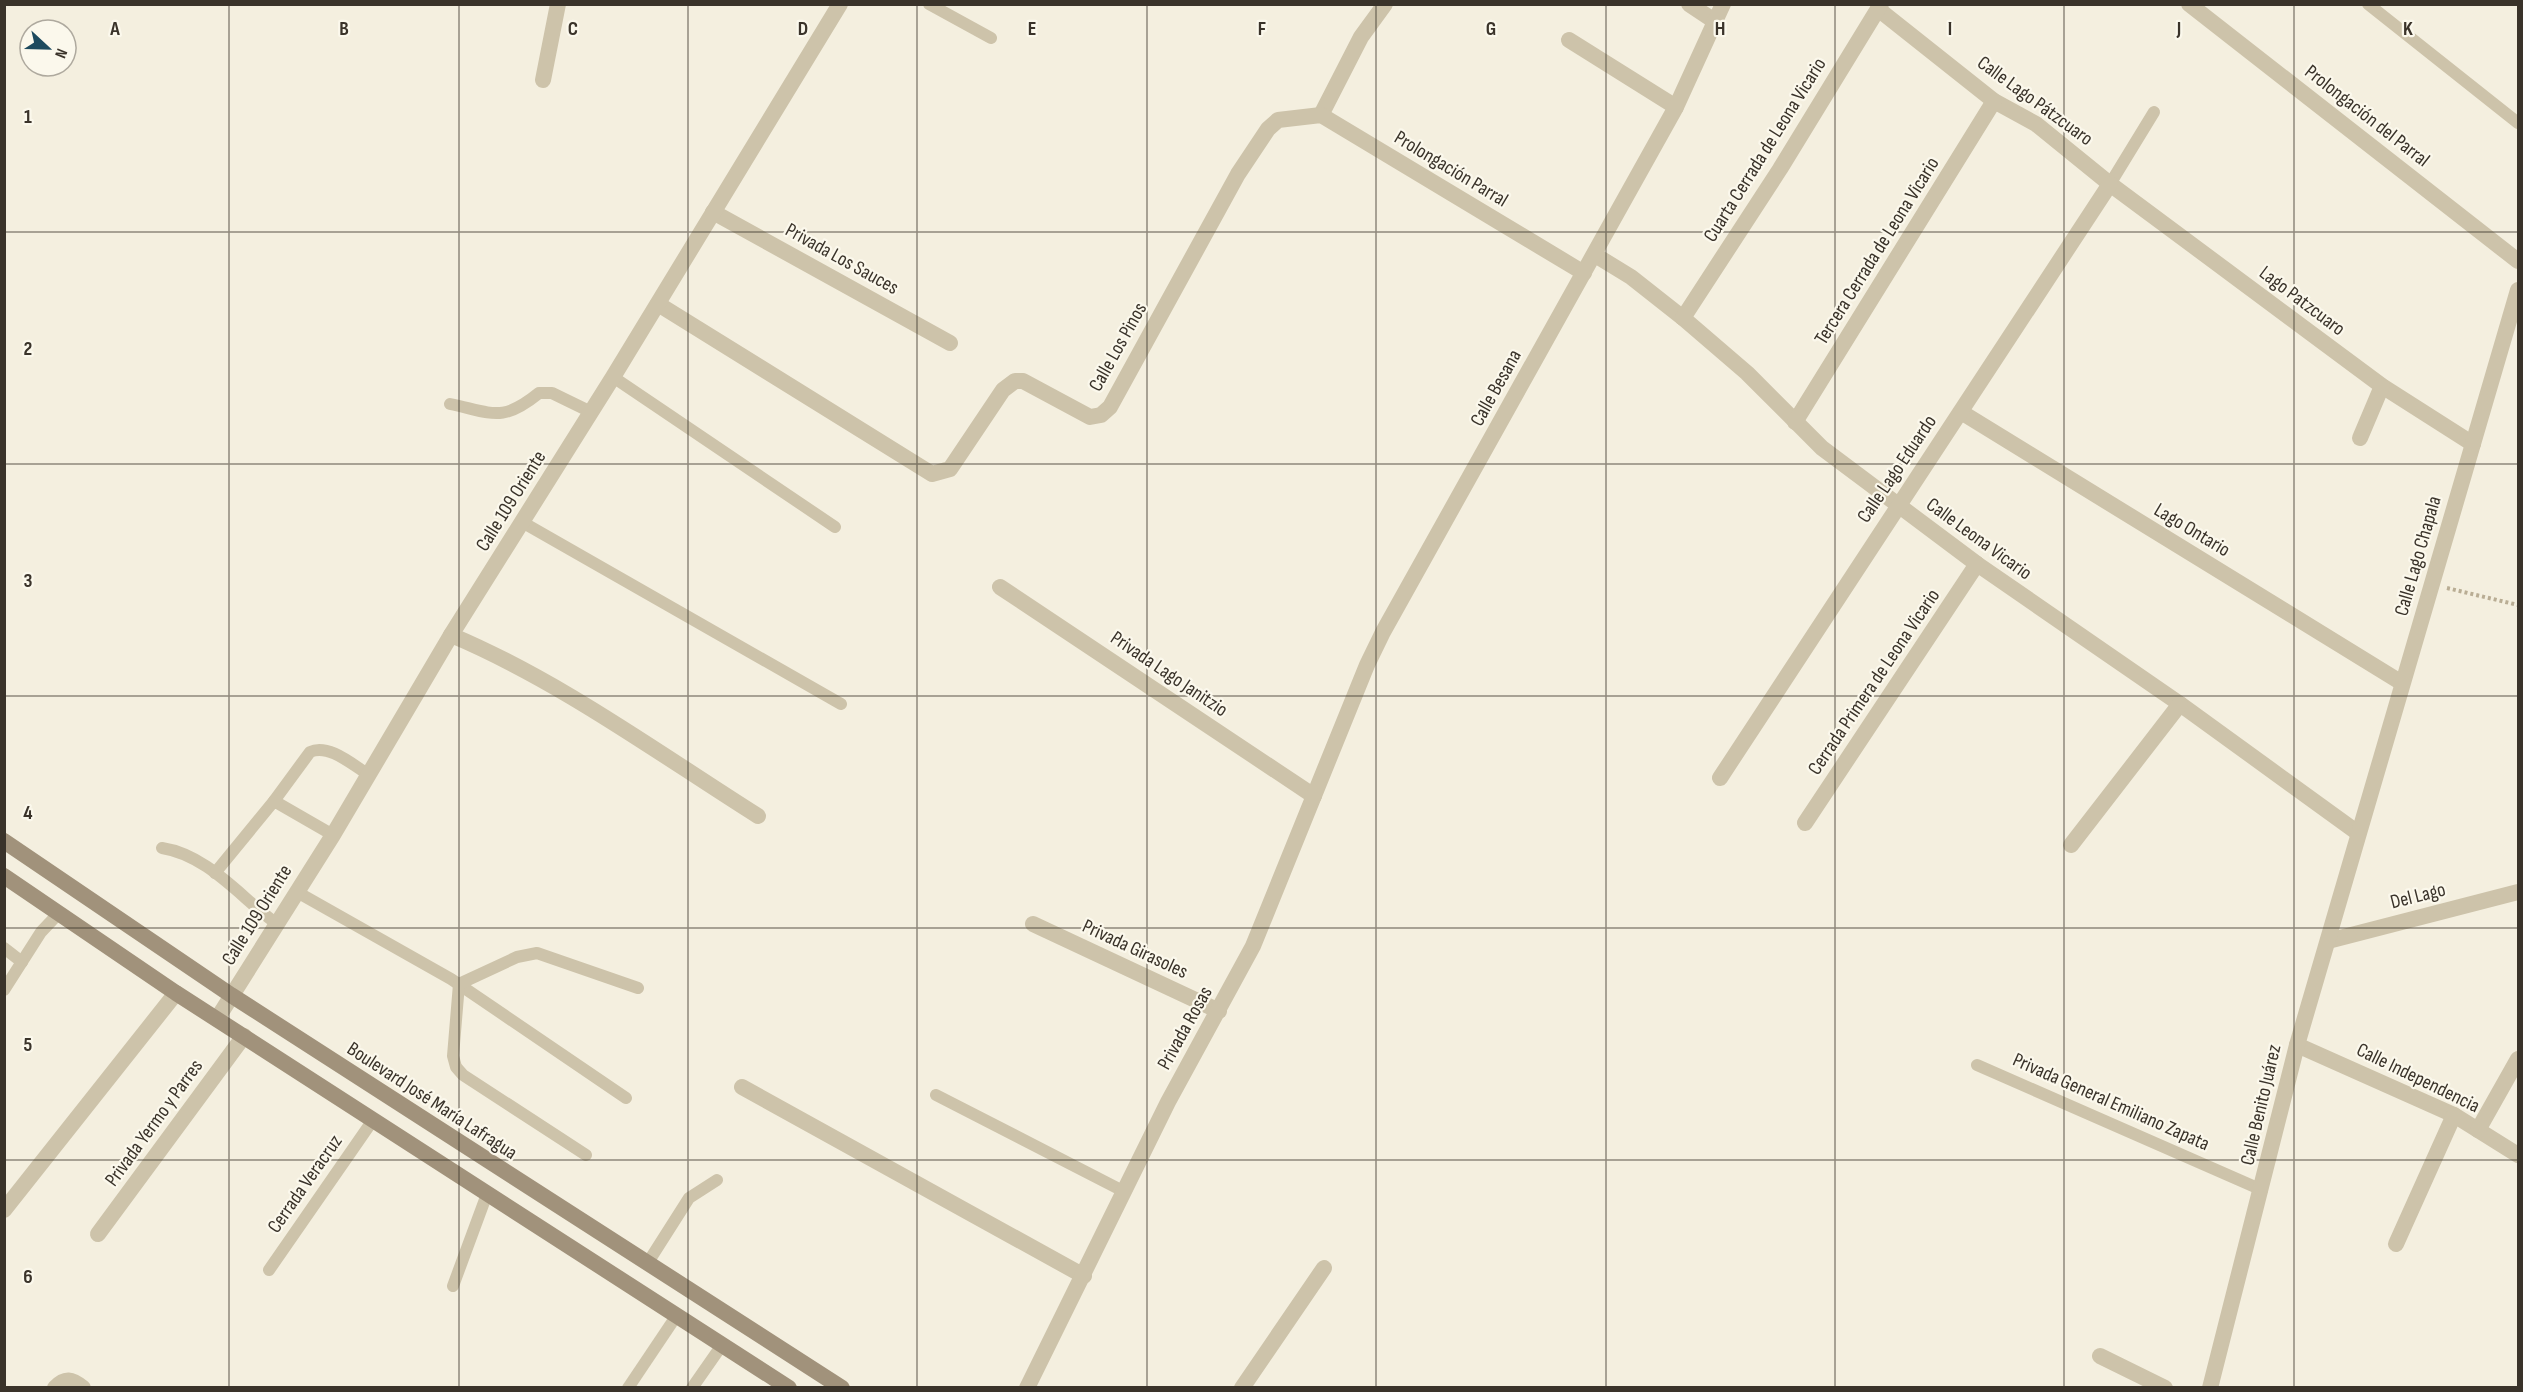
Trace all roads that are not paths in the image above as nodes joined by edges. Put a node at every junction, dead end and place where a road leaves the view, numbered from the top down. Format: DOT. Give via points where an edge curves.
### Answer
graph roads {
  1 [pos="558,4"];
  2 [pos="840,4"];
  3 [pos="929,4"];
  4 [pos="1384,4"];
  5 [pos="1689,4"];
  6 [pos="1724,4"];
  7 [pos="2189,4"];
  8 [pos="2368,4"];
  9 [pos="1880,7"];
  10 [pos="1716,22"];
  11 [pos="991,39"];
  12 [pos="1569,40"];
  13 [pos="543,80"];
  14 [pos="1994,101"];
  15 [pos="1676,107"];
  16 [pos="2154,112"];
  17 [pos="1321,115"];
  18 [pos="2518,123"];
  19 [pos="2110,184"];
  20 [pos="713,212"];
  21 [pos="1595,255"];
  22 [pos="2518,261"];
  23 [pos="1584,273"];
  24 [pos="2518,290"];
  25 [pos="658,304"];
  26 [pos="1683,318"];
  27 [pos="950,343"];
  28 [pos="613,377"];
  29 [pos="2382,386"];
  30 [pos="450,404"];
  31 [pos="591,412"];
  32 [pos="1961,412"];
  33 [pos="1795,422"];
  34 [pos="2360,438"];
  35 [pos="2473,444"];
  36 [pos="1898,505"];
  37 [pos="522,522"];
  38 [pos="835,527"];
  39 [pos="1977,564"];
  40 [pos="1000,587"];
  41 [pos="451,635"];
  42 [pos="2402,683"];
  43 [pos="841,704"];
  44 [pos="2180,704"];
  45 [pos="369,775"];
  46 [pos="1720,778"];
  47 [pos="1314,796"];
  48 [pos="274,801"];
  49 [pos="758,816"];
  50 [pos="1805,823"];
  51 [pos="2358,833"];
  52 [pos="333,835"];
  53 [pos="4,841"];
  54 [pos="2070,845"];
  55 [pos="162,848"];
  56 [pos="215,873"];
  57 [pos="4,876"];
  58 [pos="297,892"];
  59 [pos="2518,892"];
  60 [pos="59,913"];
  61 [pos="277,924"];
  62 [pos="1033,924"];
  63 [pos="2328,941"];
  64 [pos="4,948"];
  65 [pos="22,962"];
  66 [pos="459,984"];
  67 [pos="639,988"];
  68 [pos="4,990"];
  69 [pos="176,993"];
  70 [pos="231,995"];
  71 [pos="1219,1011"];
  72 [pos="217,1019"];
  73 [pos="244,1036"];
  74 [pos="2297,1045"];
  75 [pos="2518,1059"];
  76 [pos="1977,1065"];
  77 [pos="742,1087"];
  78 [pos="936,1095"];
  79 [pos="626,1098"];
  80 [pos="2454,1115"];
  81 [pos="374,1120"];
  82 [pos="2478,1130"];
  83 [pos="586,1155"];
  84 [pos="2518,1155"];
  85 [pos="717,1180"];
  86 [pos="2262,1190"];
  87 [pos="1124,1191"];
  88 [pos="487,1194"];
  89 [pos="4,1210"];
  90 [pos="98,1234"];
  91 [pos="2396,1244"];
  92 [pos="646,1264"];
  93 [pos="1324,1268"];
  94 [pos="269,1270"];
  95 [pos="1084,1276"];
  96 [pos="453,1286"];
  97 [pos="677,1315"];
  98 [pos="722,1345"];
  99 [pos="2100,1356"];
  100 [pos="55,1388"];
  101 [pos="83,1388"];
  102 [pos="628,1388"];
  103 [pos="692,1388"];
  104 [pos="789,1388"];
  105 [pos="842,1388"];
  106 [pos="1028,1388"];
  107 [pos="1242,1388"];
  108 [pos="2165,1388"];
  109 [pos="2211,1388"];
  1 -- 13 [label="street"];
  2 -- 20 [label="street, Calle 109 Oriente"];
  3 -- 11 [label="lane"];
  4 -- 17 [label="street" via="1361,38"];
  5 -- 10 [label="street"];
  6 -- 10 [label="street, Calle Besana"];
  7 -- 22 [label="street, Prolongación del Parral"];
  8 -- 18 [label="lane"];
  9 -- 14 [label="street, Calle Lago Pátzcuaro"];
  9 -- 26 [label="street, Cuarta Cerrada de Leona Vicario"];
  10 -- 15 [label="street, Calle Besana"];
  12 -- 15 [label="street"];
  14 -- 19 [label="street, Calle Lago Pátzcuaro" via="2036,124"];
  14 -- 33 [label="street, Tercera Cerrada de Leona Vicario"];
  15 -- 21 [label="street, Calle Besana"];
  16 -- 19 [label="lane"];
  17 -- 23 [label="street, Prolongación Parral"];
  17 -- 25 [label="street, Calle Los Pinos" via="1278,120 1268,129 1238,174 1110,407 1101,415 1090,417 1023,381 1008,383 950,469 942,473 932,474"];
  19 -- 29 [label="street, Lago Patzcuaro"];
  19 -- 32 [label="street, Calle Lago Eduardo"];
  20 -- 25 [label="street, Calle 109 Oriente"];
  20 -- 27 [label="street, Privada Los Sauces"];
  21 -- 23 [label="street, Calle Besana"];
  21 -- 26 [label="street, Calle Leona Vicario" via="1631,277"];
  23 -- 47 [label="street, Calle Besana" via="1383,632"];
  24 -- 35 [label="street, Calle Lago Chapala"];
  25 -- 28 [label="street, Calle 109 Oriente"];
  26 -- 33 [label="street, Calle Leona Vicario" via="1747,373"];
  28 -- 31 [label="street, Calle 109 Oriente"];
  28 -- 38 [label="lane"];
  29 -- 34 [label="street"];
  29 -- 35 [label="street, Lago Patzcuaro"];
  30 -- 31 [label="lane" via="501,415 520,408 539,393 552,393"];
  31 -- 37 [label="street, Calle 109 Oriente"];
  32 -- 36 [label="street, Calle Lago Eduardo"];
  32 -- 42 [label="street, Lago Ontario"];
  33 -- 36 [label="street, Calle Leona Vicario" via="1822,448"];
  35 -- 42 [label="street, Calle Lago Chapala"];
  36 -- 39 [label="street, Calle Leona Vicario"];
  36 -- 46 [label="street, Calle Lago Eduardo"];
  37 -- 41 [label="street, Calle 109 Oriente"];
  37 -- 43 [label="lane"];
  39 -- 44 [label="street, Calle Leona Vicario"];
  39 -- 50 [label="street, Cerrada Primera de Leona Vicario"];
  40 -- 47 [label="street, Privada Lago Janitzio"];
  41 -- 45 [label="street, Calle 109 Oriente"];
  41 -- 49 [label="street" via="543,681"];
  42 -- 51 [label="street, Calle Lago Chapala"];
  44 -- 51 [label="street, Calle Leona Vicario"];
  44 -- 54 [label="street"];
  45 -- 48 [label="lane" via="316,748"];
  45 -- 52 [label="street, Calle 109 Oriente"];
  47 -- 71 [label="street, Privada Rosas" via="1253,946"];
  48 -- 52 [label="lane"];
  48 -- 56 [label="lane"];
  51 -- 63 [label="street, Calle Benito Juárez"];
  52 -- 58 [label="street, Calle 109 Oriente"];
  53 -- 70 [label="main road, Boulevard José María Lafragua"];
  55 -- 56 [label="lane" via="176,850"];
  56 -- 61 [label="lane"];
  57 -- 60 [label="main road"];
  58 -- 61 [label="street, Calle 109 Oriente"];
  58 -- 66 [label="lane"];
  59 -- 63 [label="street, Del Lago"];
  60 -- 65 [label="lane"];
  60 -- 69 [label="main road"];
  61 -- 70 [label="street, Calle 109 Oriente"];
  62 -- 71 [label="street, Privada Girasoles"];
  63 -- 74 [label="street, Calle Benito Juárez"];
  64 -- 65 [label="lane"];
  65 -- 68 [label="lane"];
  66 -- 67 [label="lane" via="517,957 537,954"];
  66 -- 79 [label="lane"];
  66 -- 83 [label="lane" via="453,1056 462,1076"];
  69 -- 72 [label="main road"];
  69 -- 89 [label="street"];
  70 -- 72 [label="street, Calle 109 Oriente"];
  70 -- 92 [label="main road, Boulevard José María Lafragua"];
  71 -- 87 [label="street, Privada Rosas"];
  72 -- 73 [label="main road"];
  73 -- 81 [label="main road"];
  73 -- 90 [label="street, Privada Yermo y Parres"];
  74 -- 80 [label="street, Calle Independencia"];
  74 -- 86 [label="street, Calle Benito Juárez"];
  75 -- 82 [label="street"];
  76 -- 86 [label="lane, Privada General Emiliano Zapata"];
  77 -- 95 [label="street"];
  78 -- 87 [label="lane"];
  80 -- 82 [label="street, Calle Independencia"];
  80 -- 91 [label="street"];
  81 -- 88 [label="main road"];
  81 -- 94 [label="lane, Cerrada Veracruz"];
  82 -- 84 [label="street, Calle Independencia"];
  85 -- 92 [label="lane" via="689,1198"];
  86 -- 109 [label="street, Calle Benito Juárez"];
  87 -- 95 [label="street, Privada Rosas"];
  88 -- 96 [label="lane"];
  88 -- 97 [label="main road"];
  92 -- 105 [label="main road, Boulevard José María Lafragua"];
  93 -- 107 [label="street"];
  95 -- 106 [label="street, Privada Rosas"];
  97 -- 98 [label="main road"];
  97 -- 102 [label="lane"];
  98 -- 103 [label="lane"];
  98 -- 104 [label="main road"];
  99 -- 108 [label="street"];
  100 -- 101 [label="street" via="65,1380 73,1380"];
}
